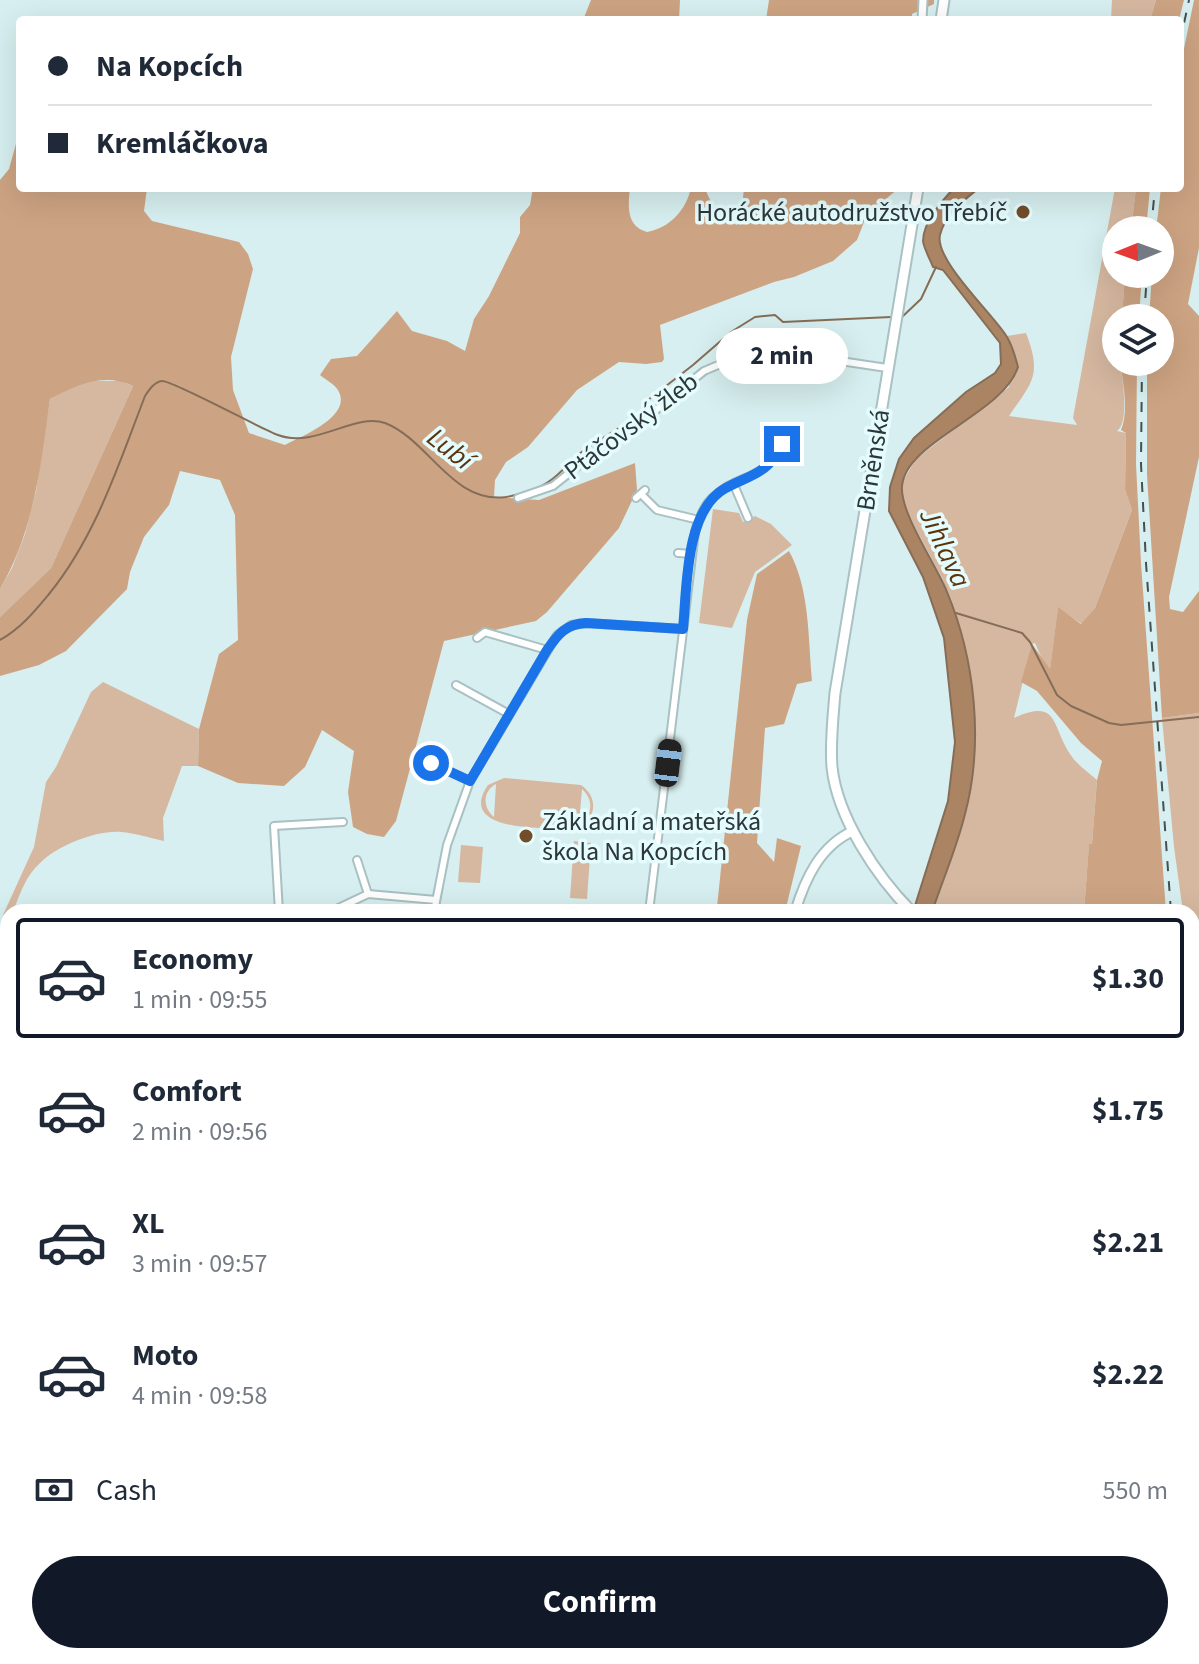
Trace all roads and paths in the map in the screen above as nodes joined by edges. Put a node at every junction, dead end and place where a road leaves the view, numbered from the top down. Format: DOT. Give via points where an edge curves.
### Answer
graph roads {
  1 [pos="917,192"];
  2 [pos="887,368"];
  3 [pos="786,434"];
  4 [pos="772,440"];
  5 [pos="782,444"];
  6 [pos="734,485"];
  7 [pos="641,494"];
  8 [pos="518,498"];
  9 [pos="748,518"];
  10 [pos="699,520"];
  11 [pos="678,553"];
  12 [pos="692,554"];
  13 [pos="683,629"];
  14 [pos="477,638"];
  15 [pos="547,650"];
  16 [pos="456,685"];
  17 [pos="509,714"];
  18 [pos="431,763"];
  19 [pos="470,781"];
  20 [pos="343,822"];
  21 [pos="848,833"];
  22 [pos="357,860"];
  23 [pos="368,894"];
  24 [pos="436,900"];
  25 [pos="279,904"];
  26 [pos="347,904"];
  27 [pos="435,904"];
  28 [pos="650,904"];
  29 [pos="798,904"];
  30 [pos="904,904"];
  1 -- 2 [label="main road, Brněnská"];
  2 -- 8 [label="street, Ptáčovský žleb" via="767,350 749,352 704,371 553,486"];
  2 -- 21 [label="main road, Brněnská" via="835,693 832,768"];
  3 -- 5 [label="street"];
  4 -- 5 [label="street"];
  5 -- 6 [label="street" via="760,473"];
  6 -- 9 [label="street"];
  6 -- 10 [label="street" via="712,498"];
  7 -- 10 [label="street" via="657,510"];
  10 -- 12 [label="street"];
  11 -- 12 [label="street"];
  12 -- 13 [label="street"];
  13 -- 15 [label="street" via="577,623 564,629"];
  13 -- 28 [label="street"];
  14 -- 15 [label="street" via="485,632"];
  15 -- 17 [label="street"];
  16 -- 17 [label="street"];
  17 -- 19 [label="street"];
  18 -- 19 [label="street"];
  19 -- 24 [label="street" via="447,845"];
  20 -- 25 [label="street" via="274,826"];
  21 -- 29 [label="main road" via="810,873"];
  21 -- 30 [label="main road, Brněnská"];
  22 -- 23 [label="street"];
  23 -- 24 [label="street"];
  23 -- 26 [label="street"];
  24 -- 27 [label="street"];
}
